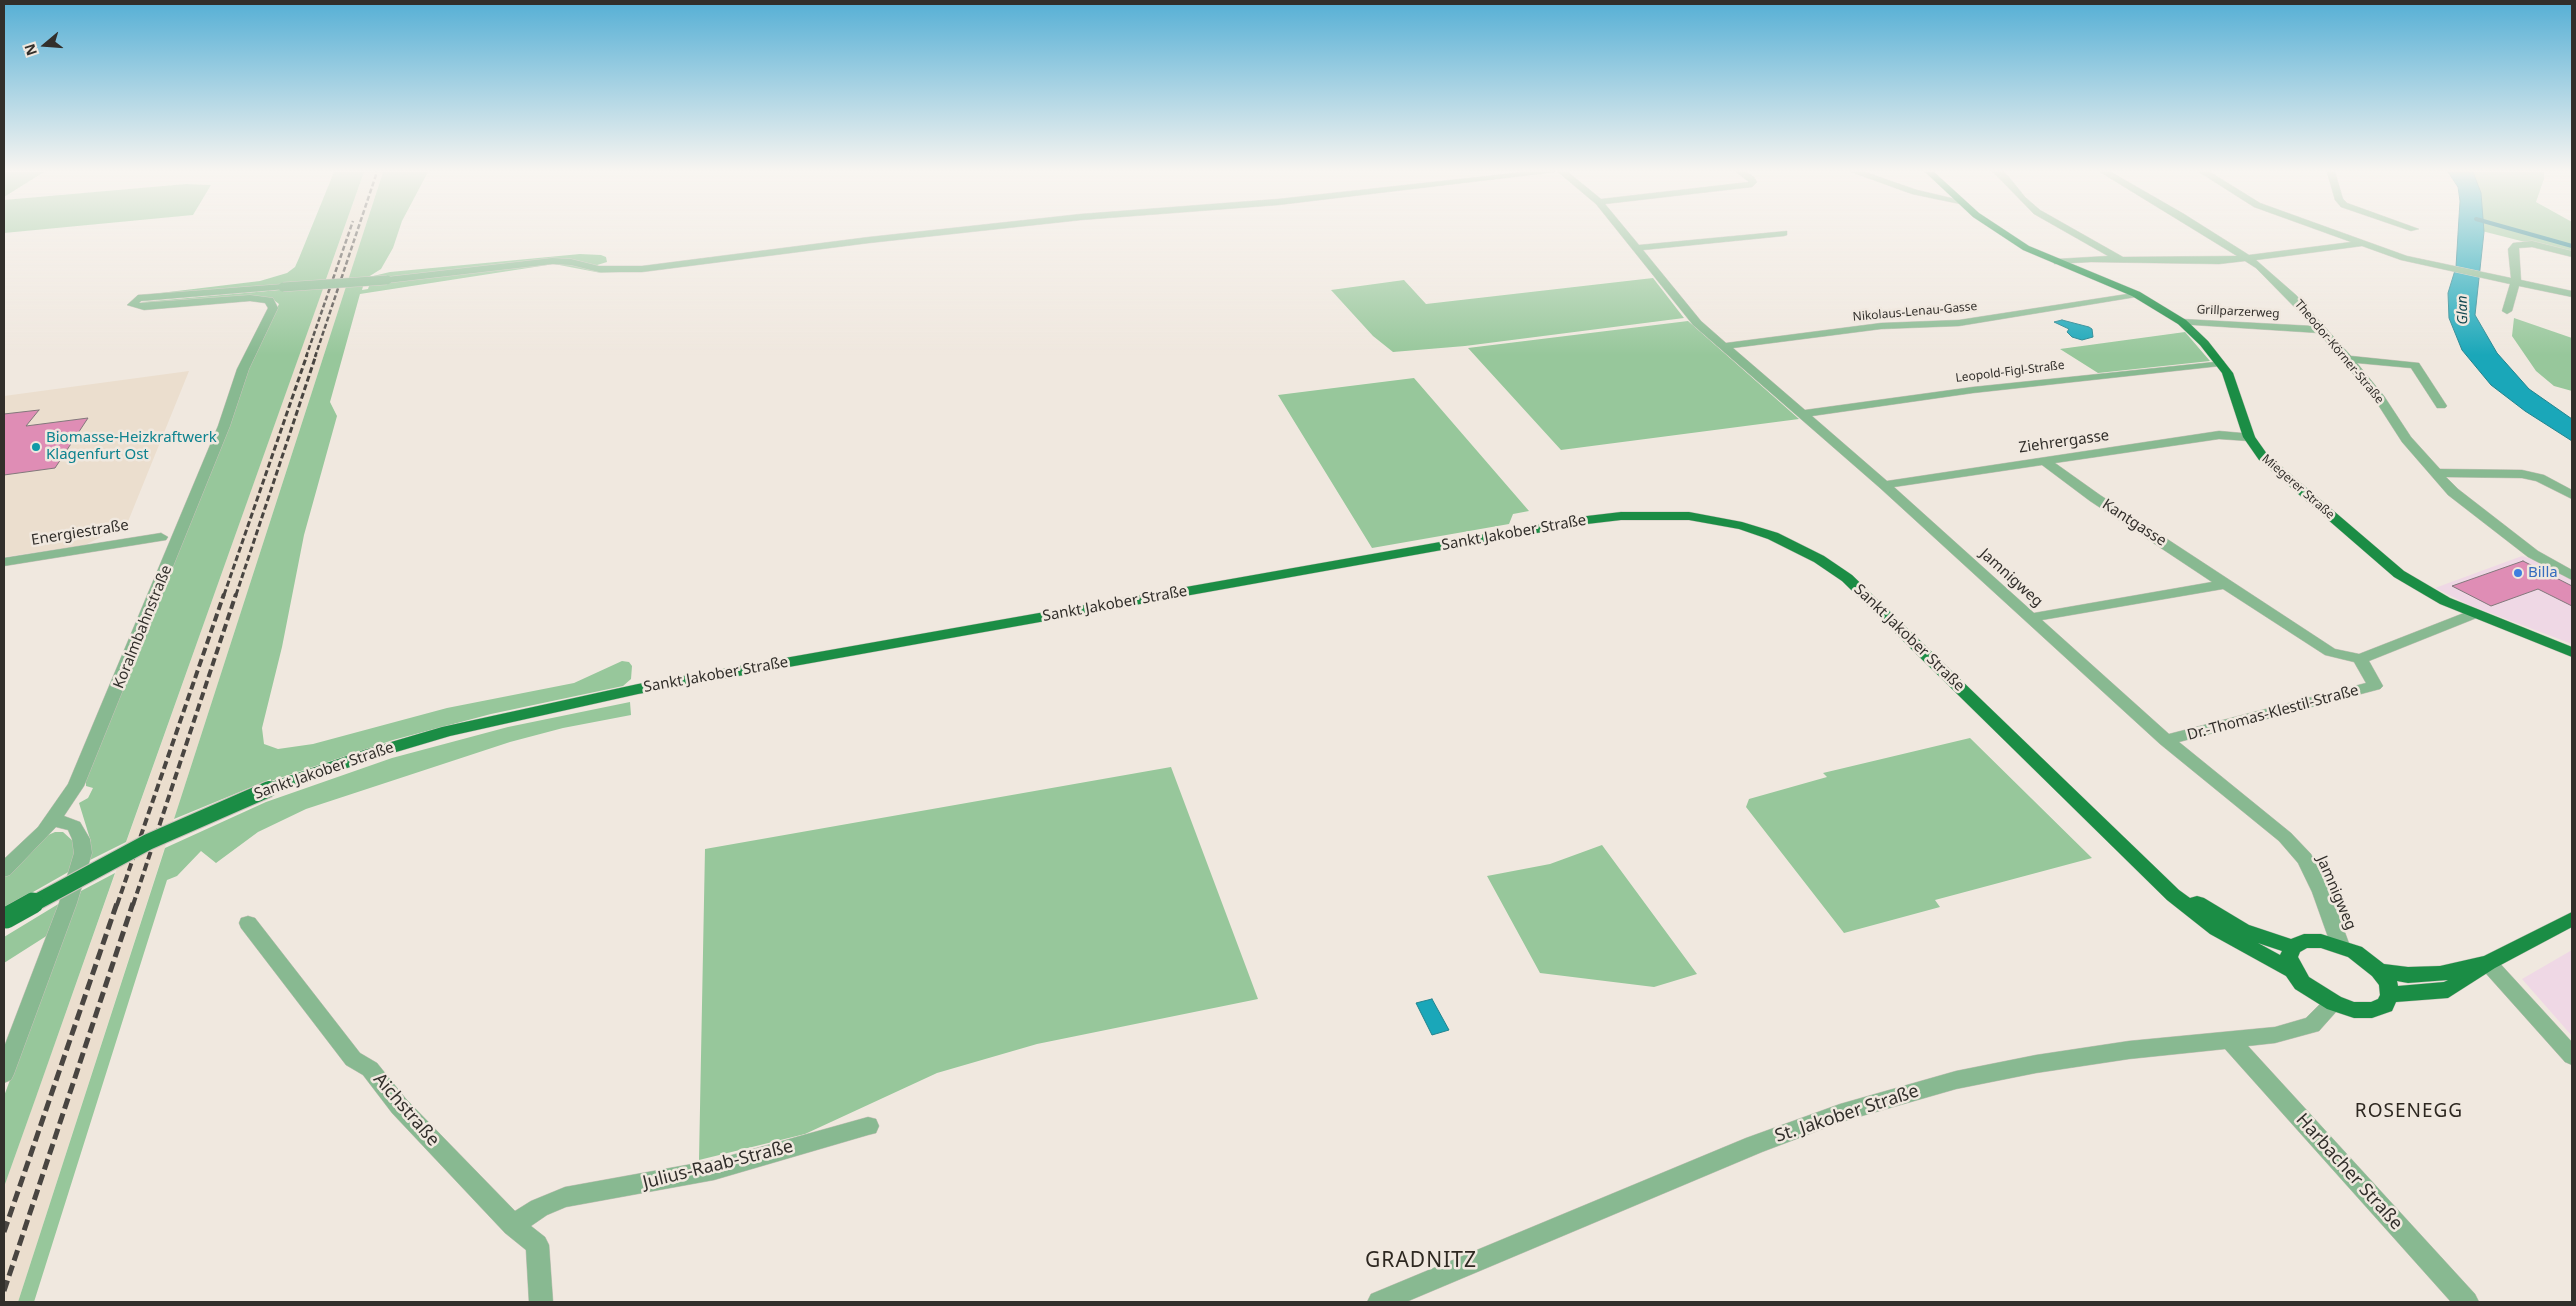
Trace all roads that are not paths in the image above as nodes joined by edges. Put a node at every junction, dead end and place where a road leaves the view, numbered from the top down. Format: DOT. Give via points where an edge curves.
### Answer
graph roads {
  1 [pos="934,233"];
  2 [pos="1624,233"];
  3 [pos="1775,233"];
  4 [pos="2003,233"];
  5 [pos="2074,233"];
  6 [pos="2205,233"];
  7 [pos="2336,233"];
  8 [pos="2364,243"];
  9 [pos="1636,248"];
  10 [pos="2572,254"];
  11 [pos="2122,260"];
  12 [pos="2250,260"];
  13 [pos="2057,262"];
  14 [pos="2516,281"];
  15 [pos="2136,294"];
  16 [pos="2572,294"];
  17 [pos="2507,311"];
  18 [pos="2182,322"];
  19 [pos="2322,330"];
  20 [pos="1726,346"];
  21 [pos="2348,359"];
  22 [pos="2220,363"];
  23 [pos="2441,406"];
  24 [pos="1804,414"];
  25 [pos="2249,437"];
  26 [pos="2044,461"];
  27 [pos="2435,473"];
  28 [pos="1884,485"];
  29 [pos="2572,495"];
  30 [pos="161,537"];
  31 [pos="4,562"];
  32 [pos="2572,576"];
  33 [pos="2225,584"];
  34 [pos="2474,614"];
  35 [pos="2031,618"];
  36 [pos="2572,652"];
  37 [pos="2360,658"];
  38 [pos="2166,740"];
  39 [pos="53,821"];
  40 [pos="2142,864"];
  41 [pos="4,870"];
  42 [pos="5,919"];
  43 [pos="2572,919"];
  44 [pos="248,923"];
  45 [pos="2340,946"];
  46 [pos="2293,947"];
  47 [pos="2488,963"];
  48 [pos="2292,971"];
  49 [pos="2379,971"];
  50 [pos="2390,995"];
  51 [pos="2334,1004"];
  52 [pos="2232,1042"];
  53 [pos="2572,1056"];
  54 [pos="4,1074"];
  55 [pos="868,1126"];
  56 [pos="513,1225"];
  57 [pos="541,1302"];
  58 [pos="1379,1302"];
  59 [pos="2467,1302"];
  1 -- 39 [label="street, Koralmbahnstraße, bridge" via="642,269 598,269 552,261 387,280 138,298 132,305 144,307 250,298 269,300 274,308 243,369 224,426 86,764"];
  2 -- 9 [label="street, Jamnigweg"];
  3 -- 9 [label="street"];
  4 -- 13 [label="main road, Miegerer Straße"];
  5 -- 11 [label="street"];
  6 -- 12 [label="street, Theodor-Körner-Straße"];
  7 -- 8 [label="street"];
  8 -- 12 [label="street"];
  8 -- 14 [label="street" via="2428,264"];
  9 -- 20 [label="street, Jamnigweg" via="1690,316"];
  10 -- 14 [label="street" via="2532,244 2516,245 2513,249"];
  11 -- 12 [label="street"];
  11 -- 13 [label="street"];
  12 -- 19 [label="street, Theodor-Körner-Straße" via="2292,297"];
  13 -- 15 [label="main road, Miegerer Straße"];
  14 -- 16 [label="street"];
  14 -- 17 [label="street"];
  15 -- 18 [label="main road, Miegerer Straße"];
  15 -- 20 [label="street, Nikolaus-Lenau-Gasse" via="1959,323 1881,326"];
  18 -- 19 [label="street, Grillparzerweg"];
  18 -- 22 [label="main road, Miegerer Straße"];
  19 -- 21 [label="street, Theodor-Körner-Straße"];
  20 -- 24 [label="street, Jamnigweg"];
  21 -- 23 [label="street" via="2415,365"];
  21 -- 27 [label="street, Theodor-Körner-Straße"];
  22 -- 24 [label="street, Leopold-Figl-Straße" via="1973,390"];
  22 -- 25 [label="main road, Miegerer Straße" via="2232,384"];
  24 -- 28 [label="street, Jamnigweg"];
  25 -- 26 [label="street, Ziehrergasse" via="2219,435"];
  25 -- 34 [label="main road, Miegerer Straße" via="2277,472 2400,574"];
  26 -- 28 [label="street, Ziehrergasse"];
  26 -- 33 [label="street, Kantgasse"];
  27 -- 29 [label="street" via="2522,474 2548,482"];
  27 -- 32 [label="street, Theodor-Körner-Straße" via="2505,534"];
  28 -- 35 [label="street, Jamnigweg"];
  30 -- 31 [label="street, Energiestraße"];
  33 -- 35 [label="street"];
  33 -- 37 [label="street, Kantgasse" via="2330,652"];
  34 -- 36 [label="main road, Miegerer Straße"];
  34 -- 37 [label="street"];
  35 -- 38 [label="street, Jamnigweg"];
  37 -- 38 [label="street, Dr.-Thomas-Klestil-Straße" via="2375,686"];
  38 -- 45 [label="street, Jamnigweg" via="2285,838 2305,859 2321,892"];
  39 -- 41 [label="street"];
  39 -- 54 [label="street" via="74,826 81,839 83,853 65,911"];
  40 -- 42 [label="main road, Sankt Jakober Straße, bridge" via="1847,578 1819,559 1773,536 1742,526 1689,516 1621,516 638,689 448,731 344,762 269,789 148,842"];
  40 -- 46 [label="main road, Sankt Jakober Straße" via="2204,908 2242,930"];
  40 -- 48 [label="main road, Sankt Jakober Straße" via="2193,912"];
  43 -- 47 [label="main road"];
  44 -- 56 [label="street, Aichstraße" via="353,1059 370,1069 399,1106"];
  45 -- 46 [label="main road" via="2304,941"];
  45 -- 49 [label="main road" via="2355,952"];
  46 -- 48 [label="main road" via="2288,957"];
  47 -- 49 [label="main road" via="2424,976"];
  47 -- 50 [label="main road" via="2448,990"];
  47 -- 53 [label="street"];
  48 -- 51 [label="main road, Sankt Jakober Straße" via="2302,983"];
  49 -- 50 [label="main road" via="2388,984"];
  50 -- 51 [label="main road, Sankt Jakober Straße" via="2385,1005 2372,1010 2354,1010"];
  51 -- 52 [label="street, St. Jakober Straße" via="2312,1025"];
  52 -- 58 [label="street, St. Jakober Straße" via="2129,1050 2036,1064 1956,1080 1840,1113 1754,1145"];
  52 -- 59 [label="street, Harbacher Straße"];
  55 -- 56 [label="street, Julius-Raab-Straße" via="714,1170 565,1197 539,1208"];
  56 -- 57 [label="street, Aichstraße" via="537,1245"];
}
